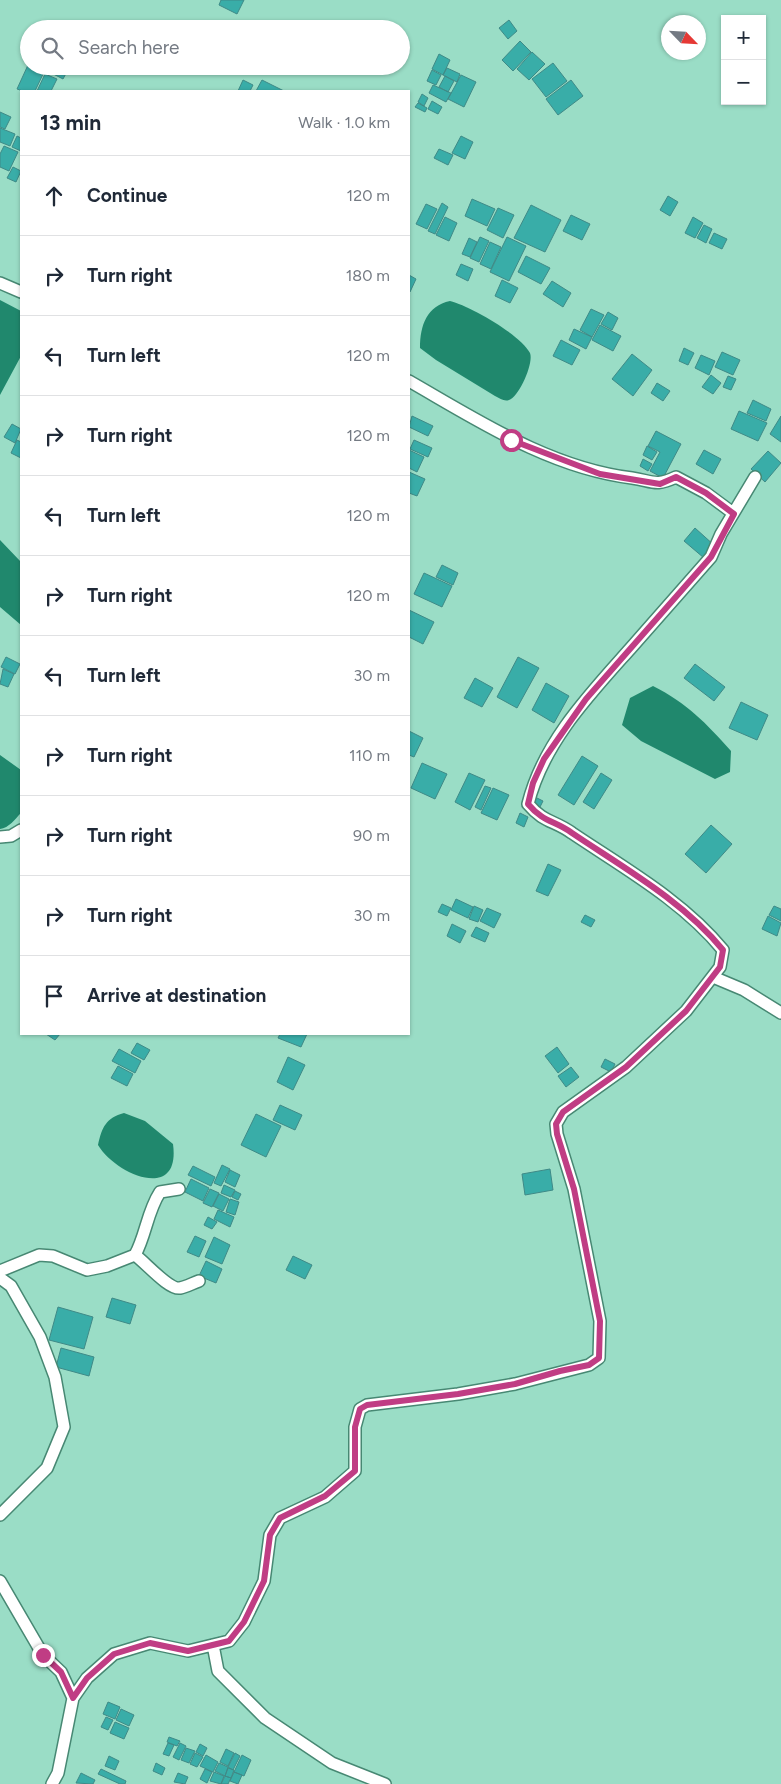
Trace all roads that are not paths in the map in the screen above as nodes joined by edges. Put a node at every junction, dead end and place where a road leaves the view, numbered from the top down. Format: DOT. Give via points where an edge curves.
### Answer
graph roads {
  1 [pos="0,282"];
  2 [pos="20,292"];
  3 [pos="410,382"];
  4 [pos="755,477"];
  5 [pos="734,514"];
  6 [pos="20,831"];
  7 [pos="0,837"];
  8 [pos="713,977"];
  9 [pos="781,1013"];
  10 [pos="180,1189"];
  11 [pos="135,1256"];
  12 [pos="0,1271"];
  13 [pos="0,1278"];
  14 [pos="199,1281"];
  15 [pos="0,1515"];
  16 [pos="0,1581"];
  17 [pos="213,1645"];
  18 [pos="73,1698"];
  19 [pos="52,1784"];
  20 [pos="385,1784"];
  1 -- 2 [label="street"];
  3 -- 5 [label="street" via="511,440 600,474 660,484 676,477 706,493"];
  4 -- 5 [label="street"];
  5 -- 8 [label="street" via="711,557 586,699 544,759 528,804 538,816 569,831 687,911 723,950 720,967"];
  6 -- 7 [label="street" via="12,836"];
  8 -- 9 [label="street" via="744,990"];
  8 -- 17 [label="street" via="686,1011 661,1035 626,1067 563,1112 556,1124 574,1189 600,1321 599,1358 589,1365 515,1384 367,1405 360,1409 355,1427 355,1471 325,1496 280,1518 270,1535 264,1581 244,1622 229,1641"];
  10 -- 11 [label="street" via="160,1192"];
  11 -- 12 [label="street" via="87,1270 53,1256 39,1256"];
  11 -- 14 [label="street" via="148,1264 167,1285 179,1288"];
  13 -- 15 [label="street" via="11,1286 40,1337 55,1377 64,1427 47,1468"];
  16 -- 18 [label="street" via="43,1655 61,1672"];
  17 -- 18 [label="street" via="188,1651 150,1643 114,1654 87,1678"];
  17 -- 20 [label="street" via="218,1671 265,1718 332,1763"];
  18 -- 19 [label="street" via="58,1773"];
}
